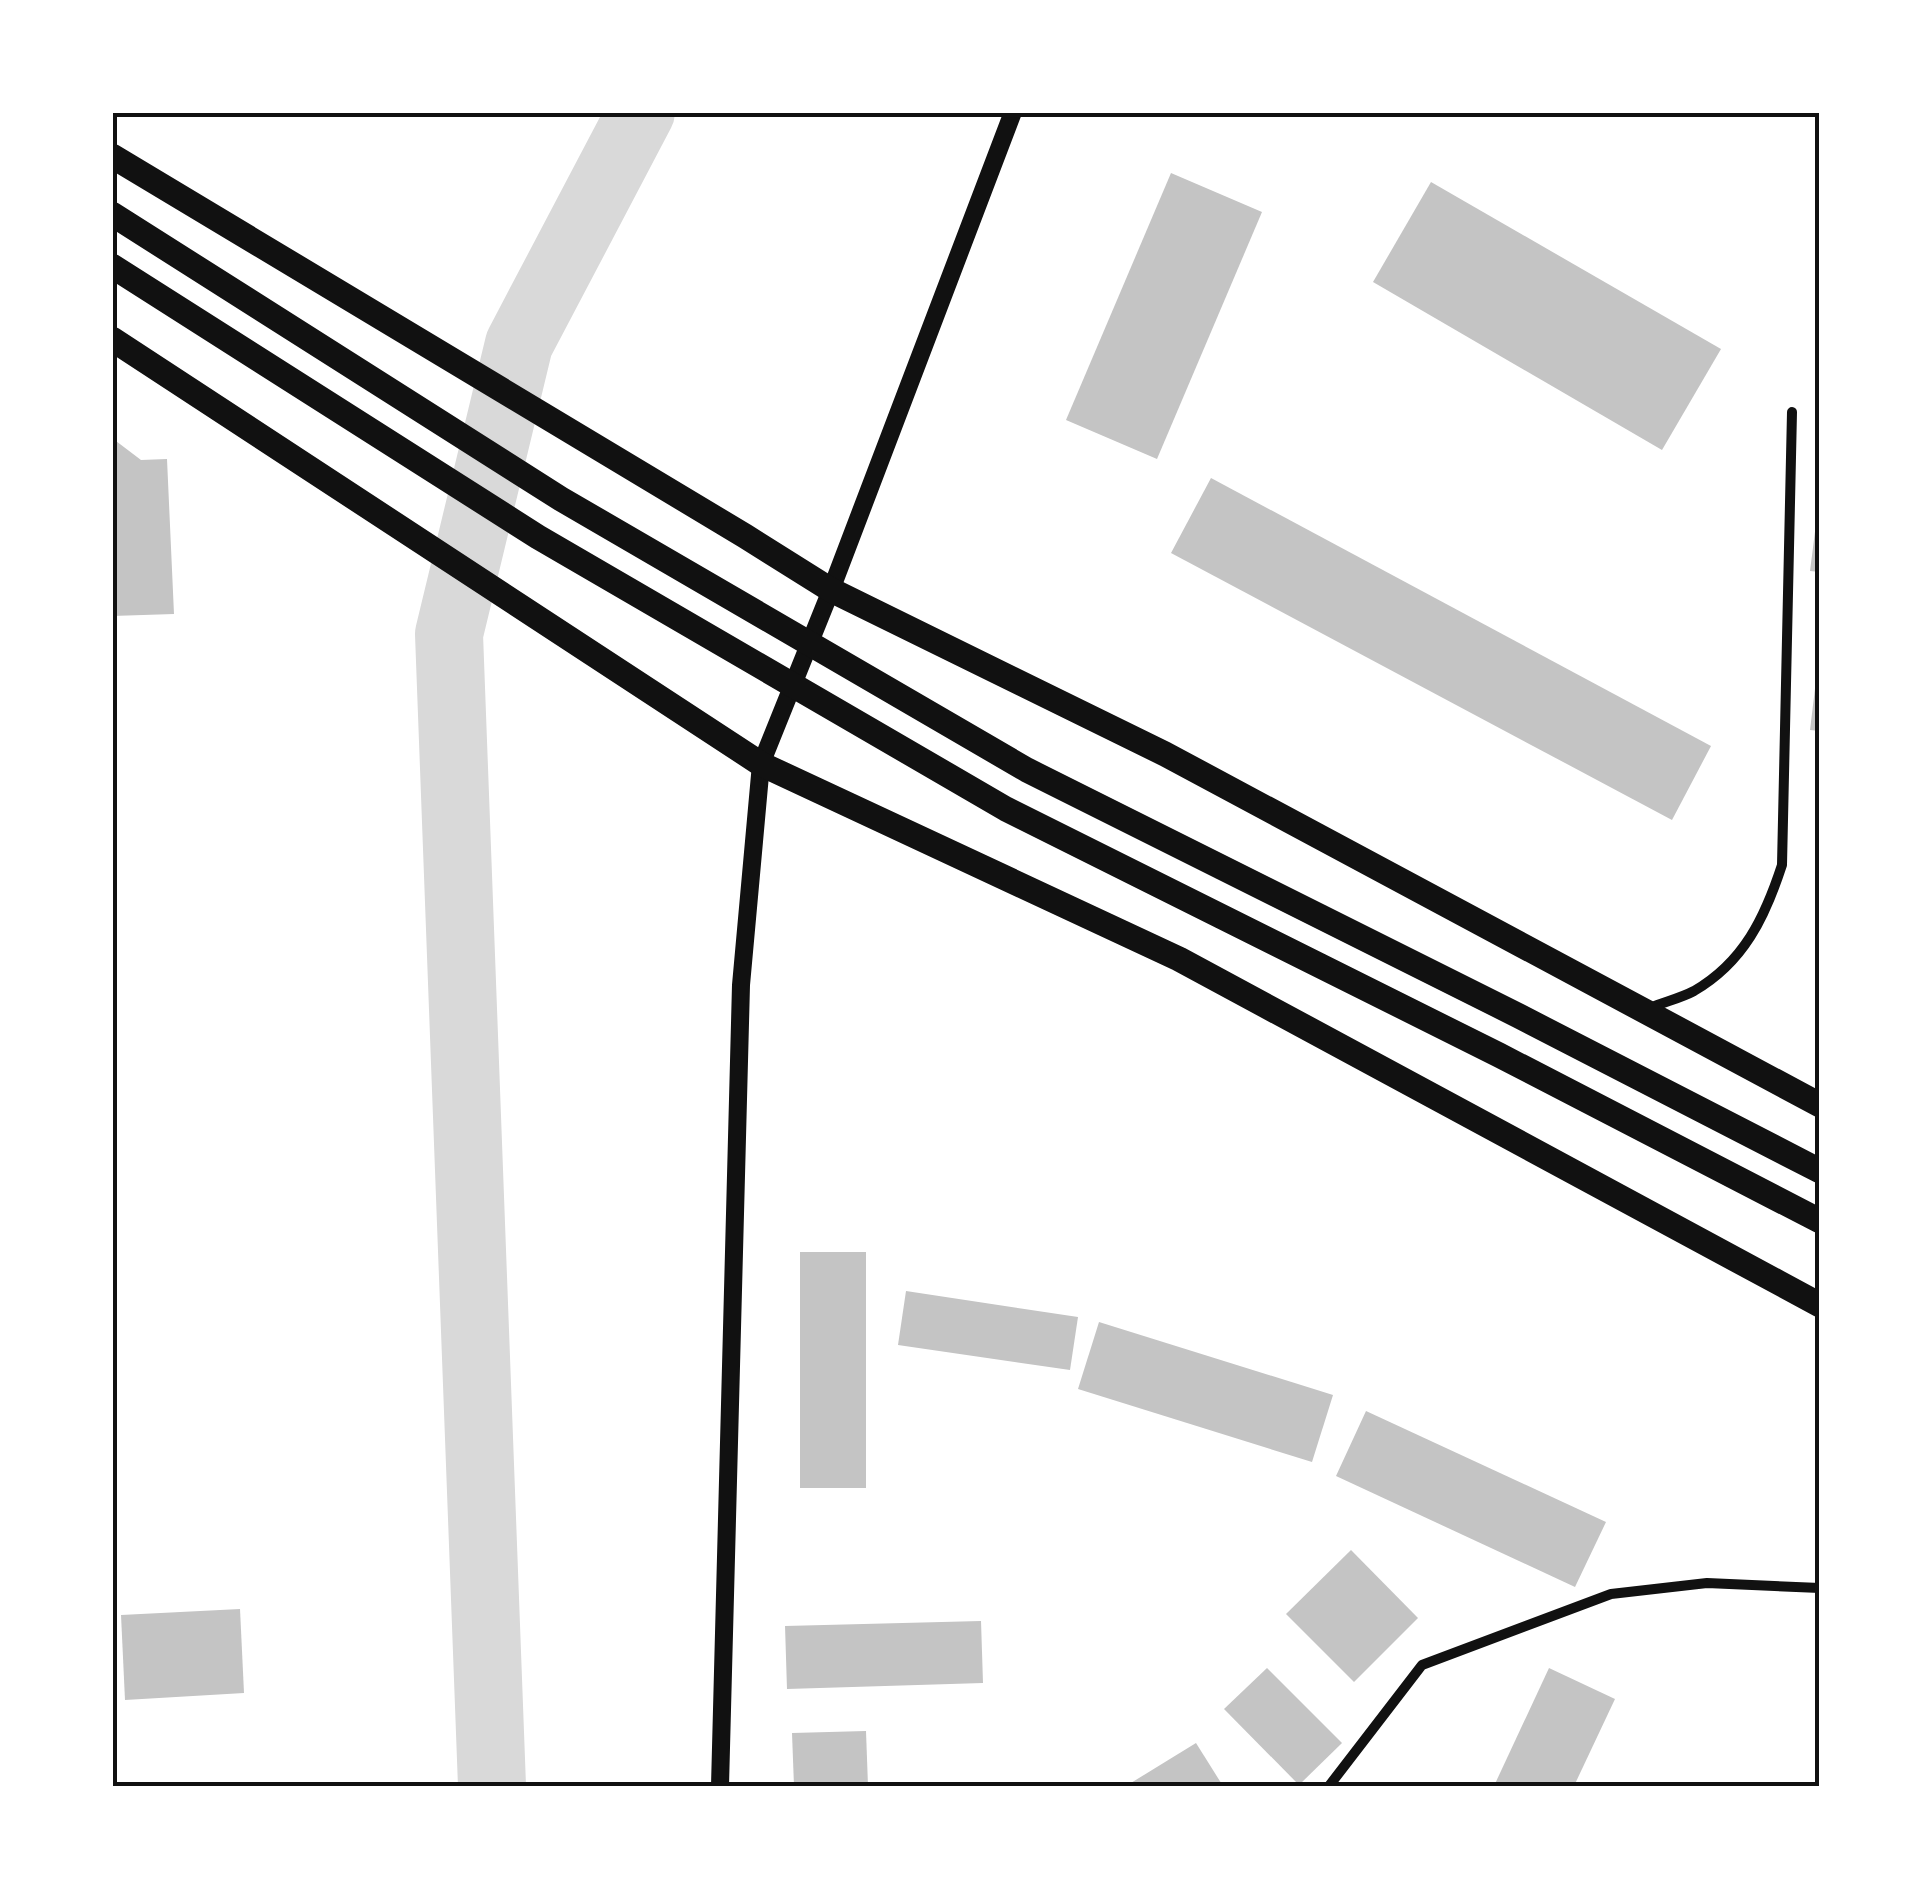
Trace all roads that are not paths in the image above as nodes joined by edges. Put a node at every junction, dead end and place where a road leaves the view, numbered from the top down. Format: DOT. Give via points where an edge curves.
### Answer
graph roads {
  1 [pos="1013,112"];
  2 [pos="112,156"];
  3 [pos="112,214"];
  4 [pos="112,266"];
  5 [pos="112,339"];
  6 [pos="1792,412"];
  7 [pos="830,590"];
  8 [pos="761,764"];
  9 [pos="1644,1010"];
  10 [pos="1820,1105"];
  11 [pos="1820,1171"];
  12 [pos="1820,1221"];
  13 [pos="1820,1305"];
  14 [pos="1820,1588"];
  15 [pos="720,1786"];
  16 [pos="1329,1786"];
  1 -- 7 [label="street"];
  2 -- 7 [label="main road"];
  3 -- 11 [label="main road" via="561,499 1028,770"];
  4 -- 12 [label="main road" via="538,537 1006,809"];
  5 -- 8 [label="main road"];
  6 -- 9 [label="street" via="1782,865 1765,915 1735,958 1693,991"];
  7 -- 8 [label="street"];
  7 -- 9 [label="main road" via="1166,754"];
  8 -- 13 [label="main road" via="1178,959"];
  8 -- 15 [label="street" via="741,986"];
  9 -- 10 [label="main road"];
  14 -- 16 [label="street" via="1707,1582 1611,1594 1422,1665"];
}
